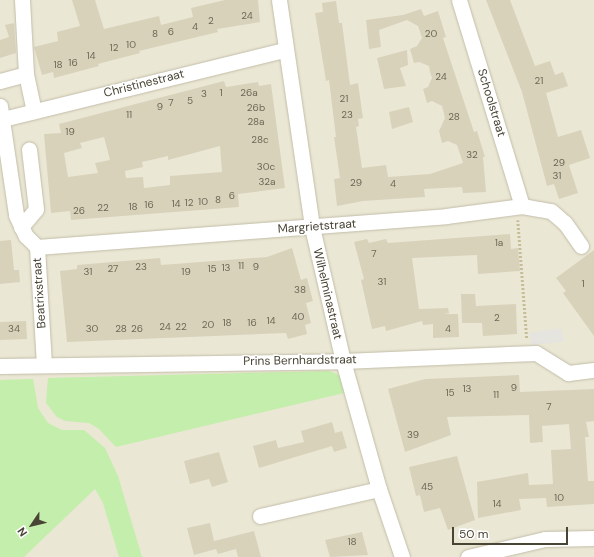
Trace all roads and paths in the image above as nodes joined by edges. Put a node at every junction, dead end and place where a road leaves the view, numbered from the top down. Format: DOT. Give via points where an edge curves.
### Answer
graph roads {
  1 [pos="22,0"];
  2 [pos="279,0"];
  3 [pos="459,0"];
  4 [pos="284,50"];
  5 [pos="26,74"];
  6 [pos="0,82"];
  7 [pos="34,111"];
  8 [pos="2,113"];
  9 [pos="29,149"];
  10 [pos="520,207"];
  11 [pos="21,227"];
  12 [pos="312,227"];
  13 [pos="581,246"];
  14 [pos="37,247"];
  15 [pos="529,353"];
  16 [pos="343,361"];
  17 [pos="44,364"];
  18 [pos="0,366"];
  19 [pos="594,370"];
  20 [pos="379,489"];
  21 [pos="260,516"];
  22 [pos="594,538"];
  23 [pos="402,557"];
  24 [pos="468,557"];
  1 -- 5 [label="street"];
  2 -- 4 [label="street, Wilhelminastraat"];
  3 -- 10 [label="street, Schoolstraat"];
  4 -- 7 [label="street, Christinestraat"];
  4 -- 12 [label="street, Wilhelminastraat"];
  5 -- 6 [label="street"];
  5 -- 7 [label="street"];
  7 -- 8 [label="street, Christinestraat"];
  8 -- 11 [label="street, Beatrixstraat" via="16,215"];
  9 -- 11 [label="street" via="36,209"];
  10 -- 12 [label="street, Margrietstraat"];
  10 -- 13 [label="street, Margrietstraat" via="551,211 565,223"];
  10 -- 15 [label="path"];
  11 -- 14 [label="street, Beatrixstraat"];
  12 -- 14 [label="street, Margrietstraat"];
  12 -- 16 [label="street, Wilhelminastraat"];
  14 -- 17 [label="street, Beatrixstraat"];
  15 -- 16 [label="street, Prins Bernhardstraat"];
  15 -- 19 [label="street, Prins Bernhardstraat" via="536,353 568,373"];
  16 -- 17 [label="street, Prins Bernhardstraat"];
  16 -- 20 [label="street, Wilhelminastraat"];
  17 -- 18 [label="street, Prins Bernhardstraat"];
  20 -- 21 [label="street"];
  20 -- 23 [label="street, Wilhelminastraat"];
  22 -- 24 [label="street" via="546,539"];
}
